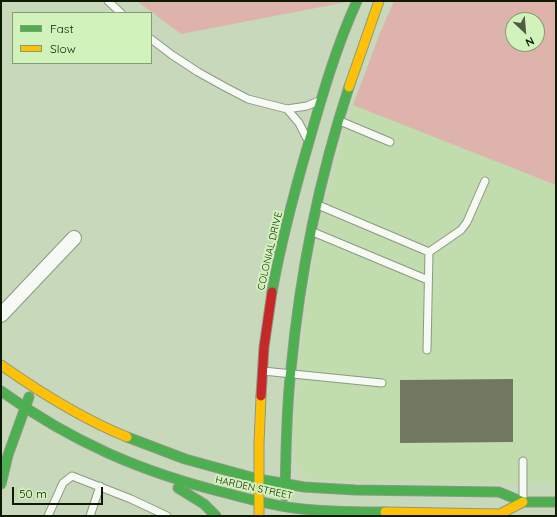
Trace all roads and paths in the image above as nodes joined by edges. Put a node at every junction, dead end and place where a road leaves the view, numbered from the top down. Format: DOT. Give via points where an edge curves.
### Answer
graph roads {
  1 [pos="108,1"];
  2 [pos="357,1"];
  3 [pos="379,1"];
  4 [pos="120,12"];
  5 [pos="152,40"];
  6 [pos="322,98"];
  7 [pos="287,110"];
  8 [pos="338,120"];
  9 [pos="390,142"];
  10 [pos="308,145"];
  11 [pos="485,181"];
  12 [pos="316,205"];
  13 [pos="311,232"];
  14 [pos="74,238"];
  15 [pos="428,252"];
  16 [pos="428,280"];
  17 [pos="1,315"];
  18 [pos="427,350"];
  19 [pos="1,365"];
  20 [pos="263,371"];
  21 [pos="290,373"];
  22 [pos="382,382"];
  23 [pos="32,387"];
  24 [pos="1,391"];
  25 [pos="25,409"];
  26 [pos="523,461"];
  27 [pos="160,475"];
  28 [pos="258,479"];
  29 [pos="1,484"];
  30 [pos="285,484"];
  31 [pos="100,486"];
  32 [pos="258,502"];
  33 [pos="523,502"];
  34 [pos="556,502"];
  35 [pos="285,506"];
  36 [pos="48,516"];
  37 [pos="90,516"];
  38 [pos="167,516"];
  39 [pos="216,516"];
  40 [pos="259,516"];
  41 [pos="285,516"];
  1 -- 4 [label="lane"];
  2 -- 6 [label="main road, COLONIAL DRIVE" via="336,53"];
  3 -- 8 [label="main road" via="350,78"];
  5 -- 7 [label="lane" via="172,55 248,99"];
  6 -- 7 [label="lane" via="307,106"];
  6 -- 10 [label="main road, COLONIAL DRIVE"];
  7 -- 10 [label="lane" via="299,123"];
  8 -- 9 [label="lane"];
  8 -- 12 [label="main road"];
  10 -- 20 [label="main road, COLONIAL DRIVE" via="282,241 267,323"];
  11 -- 15 [label="lane" via="461,230"];
  12 -- 13 [label="main road"];
  12 -- 15 [label="lane"];
  13 -- 16 [label="lane"];
  13 -- 21 [label="main road"];
  14 -- 17 [label="street"];
  15 -- 16 [label="lane"];
  16 -- 18 [label="lane"];
  19 -- 23 [label="main road, HARDEN STREET"];
  20 -- 21 [label="lane"];
  20 -- 28 [label="main road, COLONIAL DRIVE" via="259,411"];
  21 -- 22 [label="lane"];
  21 -- 30 [label="main road"];
  23 -- 25 [label="main road"];
  23 -- 28 [label="main road, HARDEN STREET" via="107,429 148,446"];
  24 -- 25 [label="main road, HARDEN STREET"];
  25 -- 27 [label="main road, HARDEN STREET" via="93,447"];
  25 -- 29 [label="main road" via="8,455"];
  26 -- 33 [label="lane"];
  27 -- 32 [label="main road, HARDEN STREET"];
  27 -- 39 [label="main road" via="204,504"];
  28 -- 30 [label="main road, HARDEN STREET"];
  28 -- 32 [label="main road, COLONIAL DRIVE"];
  30 -- 33 [label="main road, HARDEN STREET" via="355,490 499,492"];
  30 -- 35 [label="main road"];
  31 -- 36 [label="lane" via="72,476 63,483"];
  31 -- 37 [label="lane"];
  31 -- 38 [label="lane"];
  32 -- 35 [label="main road, HARDEN STREET"];
  32 -- 40 [label="main road, COLONIAL DRIVE"];
  33 -- 34 [label="main road, HARDEN STREET"];
  33 -- 35 [label="main road, HARDEN STREET" via="500,514 351,511"];
  35 -- 41 [label="main road"];
}
